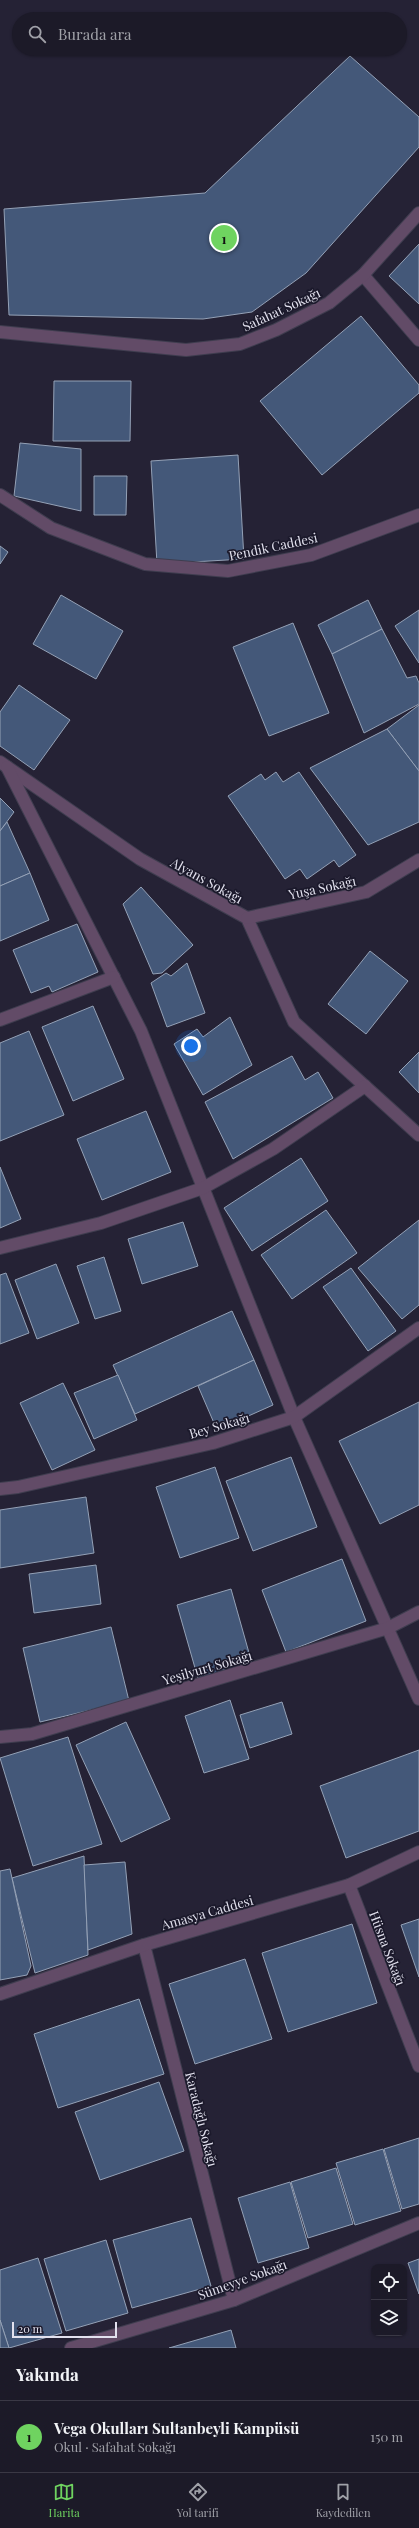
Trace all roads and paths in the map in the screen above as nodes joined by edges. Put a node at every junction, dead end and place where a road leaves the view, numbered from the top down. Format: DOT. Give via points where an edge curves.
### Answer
graph roads {
  1 [pos="419,213"];
  2 [pos="363,275"];
  3 [pos="0,332"];
  4 [pos="419,340"];
  5 [pos="0,495"];
  6 [pos="419,515"];
  7 [pos="4,764"];
  8 [pos="419,860"];
  9 [pos="247,918"];
  10 [pos="114,978"];
  11 [pos="0,1020"];
  12 [pos="365,1086"];
  13 [pos="419,1135"];
  14 [pos="203,1188"];
  15 [pos="0,1248"];
  16 [pos="419,1328"];
  17 [pos="294,1417"];
  18 [pos="0,1489"];
  19 [pos="419,1612"];
  20 [pos="388,1628"];
  21 [pos="419,1699"];
  22 [pos="0,1737"];
  23 [pos="419,1852"];
  24 [pos="349,1885"];
  25 [pos="144,1945"];
  26 [pos="0,1994"];
  27 [pos="419,2066"];
  28 [pos="419,2223"];
  29 [pos="234,2300"];
  30 [pos="71,2348"];
  1 -- 2 [label="street, Safahat Sokağı"];
  2 -- 3 [label="street, Safahat Sokağı" via="330,303 276,330 240,344 186,350"];
  2 -- 4 [label="street"];
  5 -- 6 [label="street, Pendik Caddesi" via="51,528 145,564 228,571 311,555"];
  7 -- 9 [label="street, Alyans Sokağı" via="140,859"];
  7 -- 10 [label="street"];
  8 -- 9 [label="street, Yuşa Sokağı" via="366,892"];
  9 -- 12 [label="street, Alyans Sokağı" via="294,1022"];
  10 -- 11 [label="street"];
  10 -- 14 [label="street" via="141,1031"];
  12 -- 13 [label="street, Alyans Sokağı"];
  12 -- 14 [label="street" via="273,1149"];
  14 -- 15 [label="street" via="101,1223"];
  14 -- 17 [label="street"];
  16 -- 17 [label="street, Bey Sokağı"];
  17 -- 18 [label="street, Bey Sokağı" via="213,1443"];
  17 -- 20 [label="street"];
  19 -- 20 [label="street, Yeşilyurt Sokağı"];
  20 -- 21 [label="street"];
  20 -- 22 [label="street, Yeşilyurt Sokağı" via="32,1734"];
  23 -- 24 [label="street, Amasya Caddesi"];
  24 -- 25 [label="street, Amasya Caddesi"];
  24 -- 27 [label="street, Hüsna Sokağı"];
  25 -- 26 [label="street, Amasya Caddesi"];
  25 -- 29 [label="street, Karadağlı Sokağı"];
  28 -- 29 [label="street, Sümeyye Sokağı"];
  29 -- 30 [label="street, Sümeyye Sokağı"];
}
